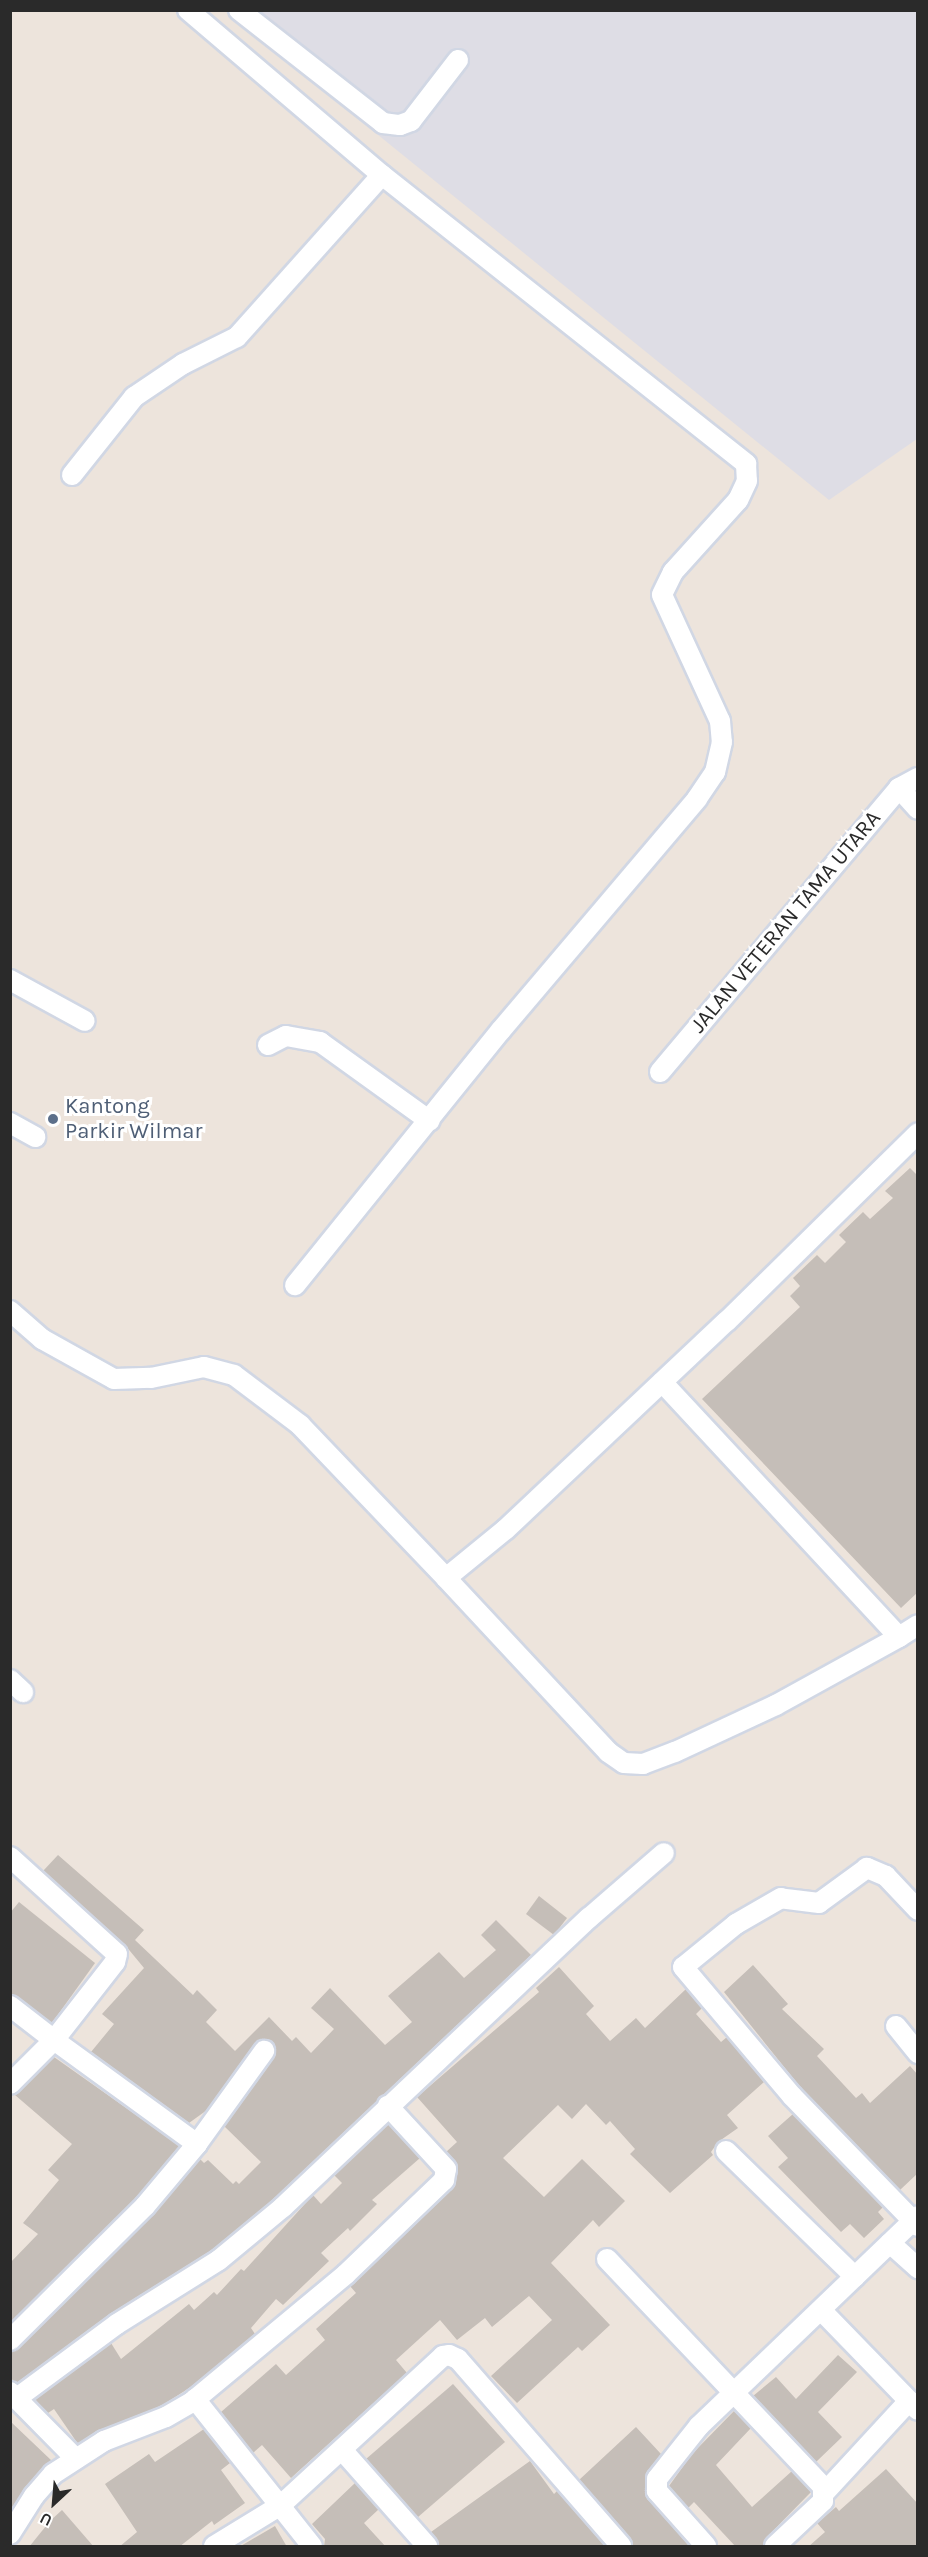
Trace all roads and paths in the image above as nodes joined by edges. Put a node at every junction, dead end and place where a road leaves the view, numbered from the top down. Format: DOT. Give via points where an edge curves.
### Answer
graph roads {
  1 [pos="188,10"];
  2 [pos="239,10"];
  3 [pos="458,60"];
  4 [pos="382,175"];
  5 [pos="72,475"];
  6 [pos="918,778"];
  7 [pos="899,788"];
  8 [pos="918,809"];
  9 [pos="10,980"];
  10 [pos="85,1021"];
  11 [pos="268,1045"];
  12 [pos="660,1072"];
  13 [pos="430,1121"];
  14 [pos="10,1123"];
  15 [pos="918,1133"];
  16 [pos="35,1137"];
  17 [pos="295,1285"];
  18 [pos="10,1311"];
  19 [pos="662,1382"];
  20 [pos="446,1578"];
  21 [pos="918,1625"];
  22 [pos="899,1637"];
  23 [pos="664,1853"];
  24 [pos="10,1857"];
  25 [pos="918,1910"];
  26 [pos="10,2006"];
  27 [pos="896,2026"];
  28 [pos="54,2040"];
  29 [pos="264,2051"];
  30 [pos="918,2053"];
  31 [pos="10,2084"];
  32 [pos="388,2106"];
  33 [pos="197,2144"];
  34 [pos="726,2151"];
  35 [pos="915,2221"];
  36 [pos="890,2243"];
  37 [pos="607,2259"];
  38 [pos="918,2268"];
  39 [pos="855,2277"];
  40 [pos="821,2310"];
  41 [pos="10,2340"];
  42 [pos="735,2392"];
  43 [pos="14,2395"];
  44 [pos="195,2399"];
  45 [pos="913,2405"];
  46 [pos="343,2451"];
  47 [pos="76,2459"];
  48 [pos="825,2492"];
  49 [pos="281,2505"];
  50 [pos="10,2534"];
  51 [pos="214,2547"];
  52 [pos="312,2547"];
  53 [pos="427,2547"];
  54 [pos="621,2547"];
  55 [pos="706,2547"];
  56 [pos="776,2547"];
  1 -- 4 [label="street"];
  2 -- 3 [label="street" via="383,123 400,125 411,121"];
  4 -- 5 [label="street" via="237,337 183,364 134,397"];
  4 -- 13 [label="street" via="726,446 746,464 747,481 738,500 673,572 662,595 720,721 722,742 715,772 697,799 501,1030"];
  6 -- 7 [label="street, JALAN VETERAN TAMA UTARA"];
  7 -- 8 [label="street"];
  7 -- 12 [label="street, JALAN VETERAN TAMA UTARA"];
  9 -- 10 [label="street"];
  11 -- 13 [label="street" via="286,1036 320,1042"];
  13 -- 17 [label="street"];
  14 -- 16 [label="street"];
  15 -- 19 [label="street"];
  18 -- 20 [label="street" via="42,1339 114,1379 151,1378 204,1367 234,1375 300,1425"];
  19 -- 20 [label="street" via="506,1529"];
  19 -- 22 [label="street"];
  20 -- 22 [label="street" via="608,1752 624,1763 643,1764 675,1752 776,1705"];
  21 -- 22 [label="street"];
  23 -- 32 [label="street"];
  24 -- 28 [label="street" via="117,1954 115,1962"];
  25 -- 35 [label="street" via="886,1876 867,1868 819,1904 781,1898 736,1924 683,1967 792,2096"];
  26 -- 28 [label="street"];
  27 -- 30 [label="street"];
  28 -- 31 [label="street"];
  28 -- 33 [label="street"];
  29 -- 33 [label="street"];
  32 -- 43 [label="street" via="283,2207 219,2260"];
  32 -- 44 [label="street" via="446,2169 444,2180 346,2274"];
  33 -- 41 [label="street" via="129,2223"];
  34 -- 39 [label="street"];
  35 -- 36 [label="street"];
  36 -- 38 [label="street"];
  36 -- 39 [label="street"];
  37 -- 42 [label="street"];
  39 -- 40 [label="street"];
  40 -- 42 [label="street"];
  40 -- 45 [label="street"];
  42 -- 48 [label="street"];
  42 -- 55 [label="street" via="674,2454 655,2485"];
  43 -- 47 [label="street"];
  44 -- 47 [label="street" via="166,2417 104,2441"];
  44 -- 49 [label="street"];
  45 -- 48 [label="street"];
  46 -- 49 [label="street"];
  46 -- 53 [label="street"];
  46 -- 54 [label="street" via="443,2356 453,2356"];
  47 -- 50 [label="street" via="53,2474"];
  48 -- 56 [label="street" via="823,2501"];
  49 -- 51 [label="street"];
  49 -- 52 [label="street"];
}
